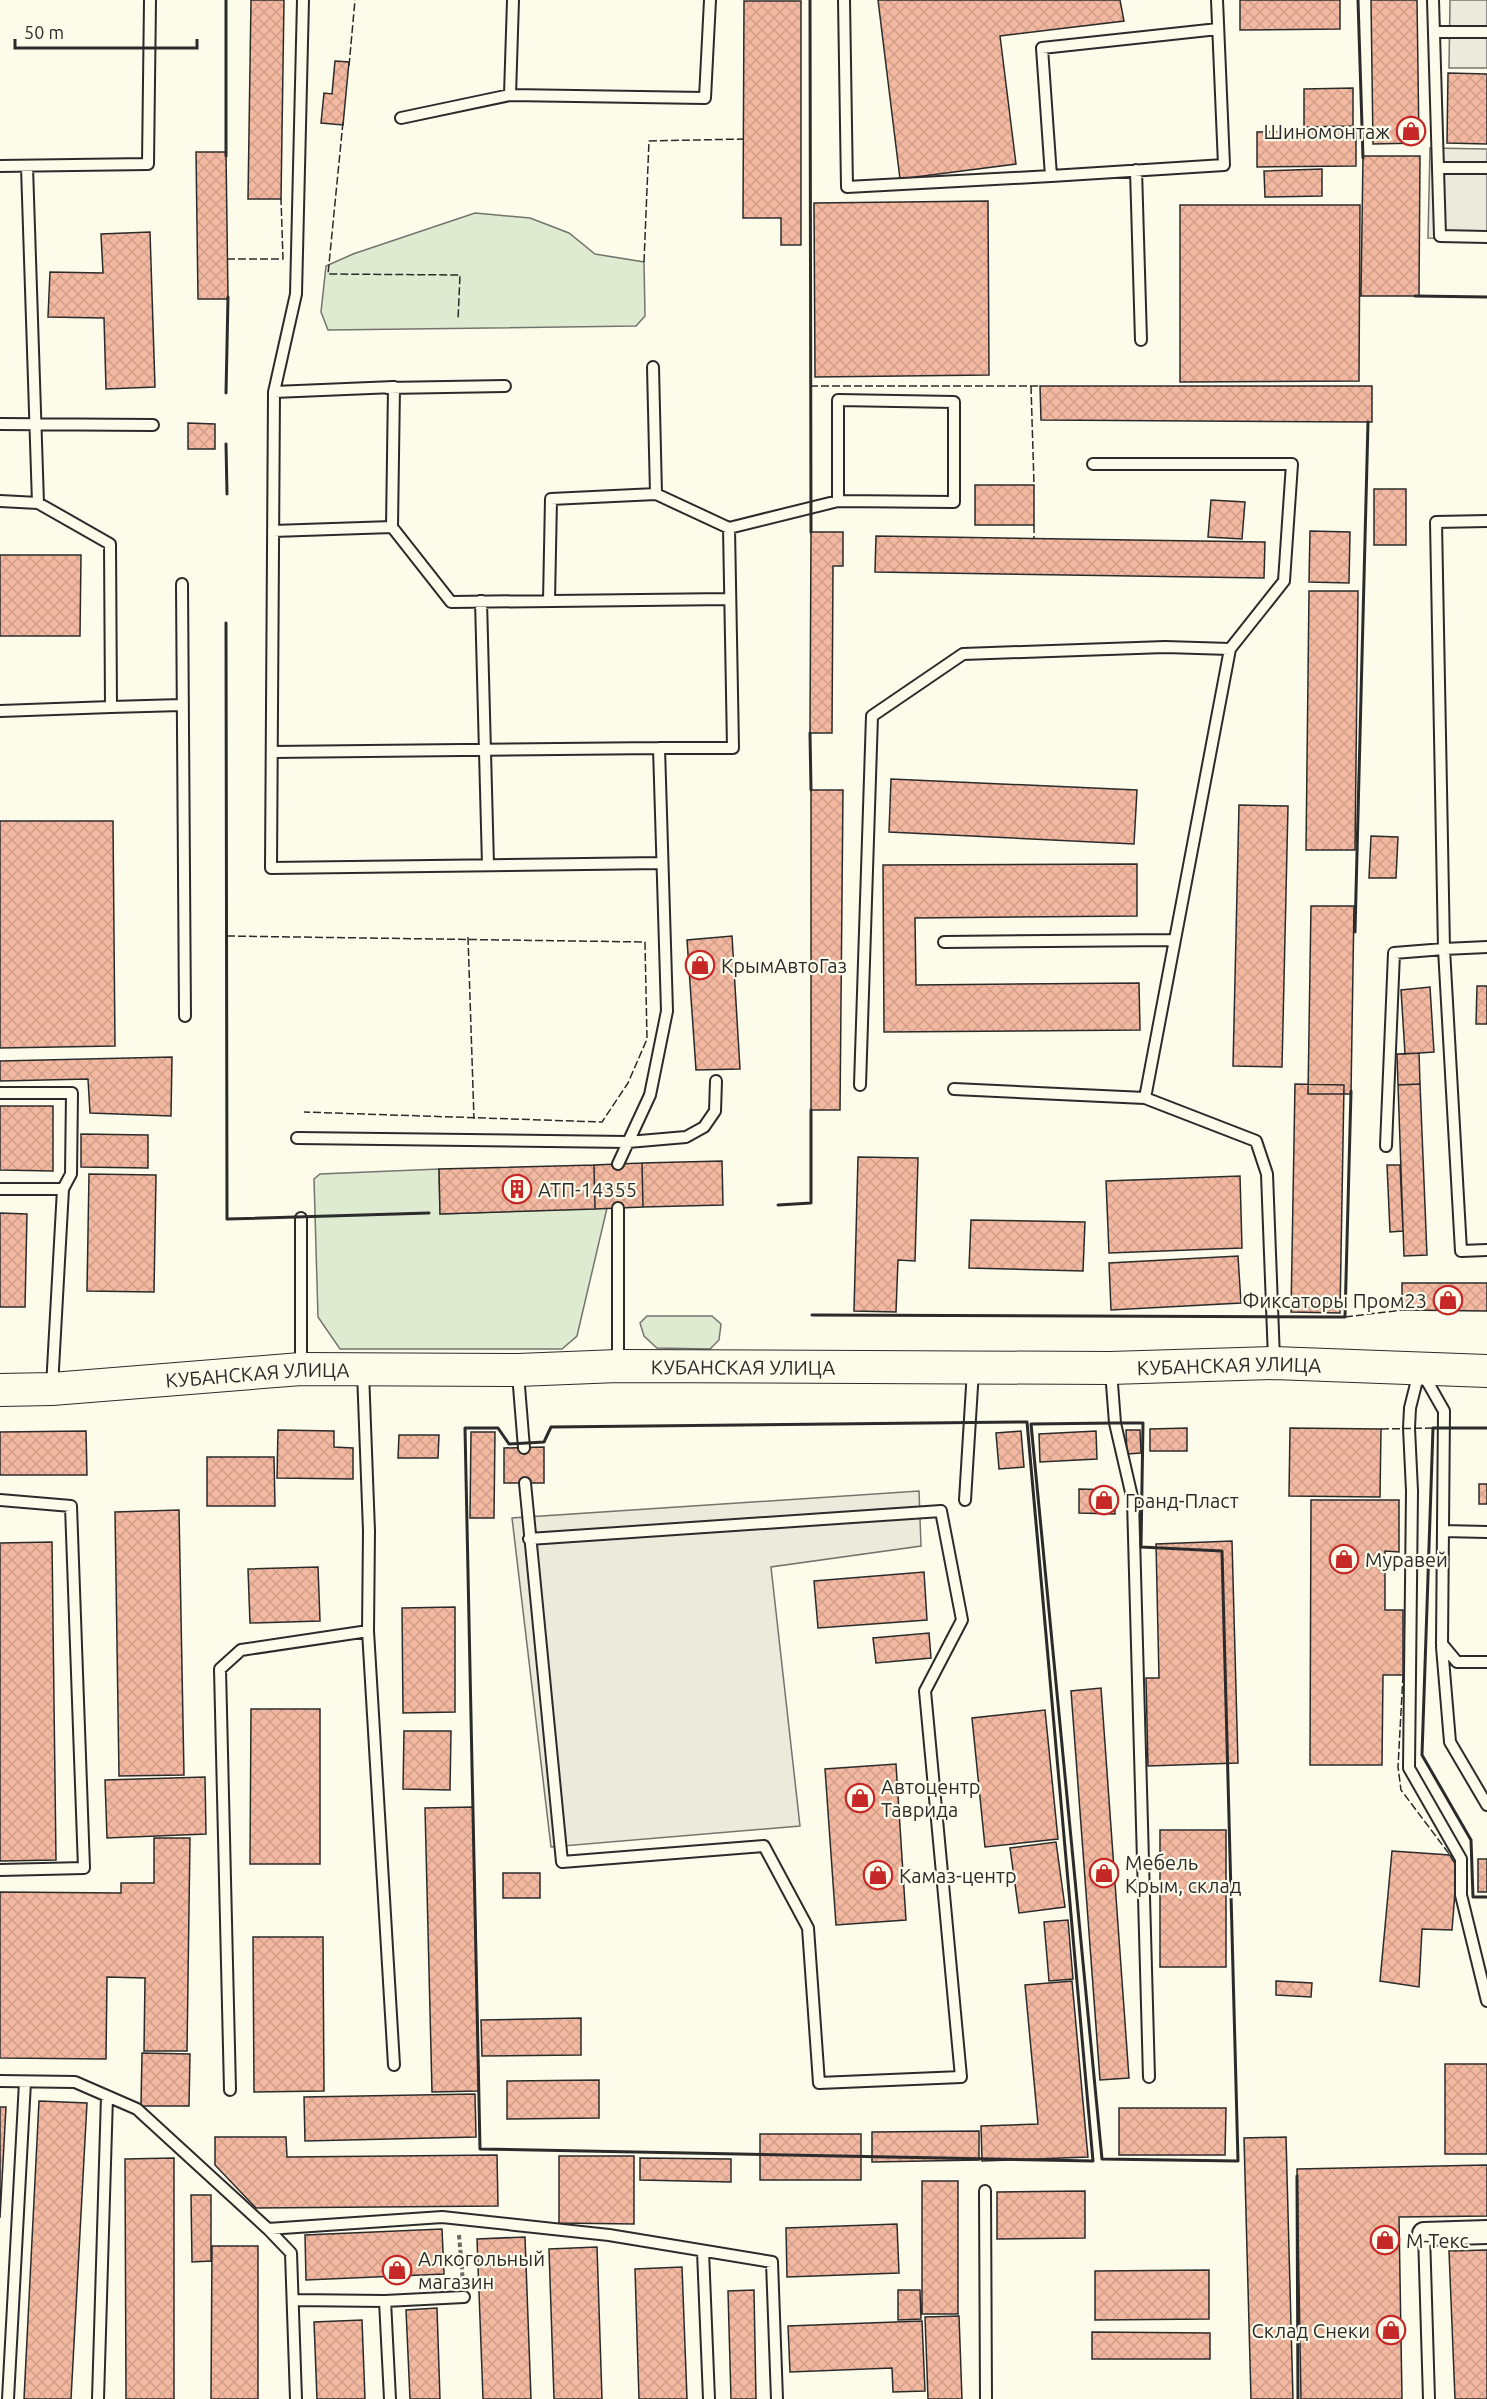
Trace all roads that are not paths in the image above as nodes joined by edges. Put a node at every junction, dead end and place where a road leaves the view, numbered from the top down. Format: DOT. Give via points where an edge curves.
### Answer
graph roads {
  1 [pos="150,0"];
  2 [pos="303,0"];
  3 [pos="513,0"];
  4 [pos="710,0"];
  5 [pos="844,0"];
  6 [pos="1217,0"];
  7 [pos="1433,0"];
  8 [pos="1218,29"];
  9 [pos="1434,32"];
  10 [pos="1487,32"];
  11 [pos="510,95"];
  12 [pos="401,118"];
  13 [pos="0,166"];
  14 [pos="27,167"];
  15 [pos="1438,168"];
  16 [pos="1487,168"];
  17 [pos="1136,170"];
  18 [pos="1051,176"];
  19 [pos="1487,237"];
  20 [pos="1140,340"];
  21 [pos="653,367"];
  22 [pos="505,386"];
  23 [pos="387,388"];
  24 [pos="274,392"];
  25 [pos="0,424"];
  26 [pos="153,425"];
  27 [pos="36,426"];
  28 [pos="1093,464"];
  29 [pos="656,494"];
  30 [pos="0,501"];
  31 [pos="838,501"];
  32 [pos="38,502"];
  33 [pos="1487,521"];
  34 [pos="392,526"];
  35 [pos="729,528"];
  36 [pos="273,531"];
  37 [pos="182,584"];
  38 [pos="730,599"];
  39 [pos="481,601"];
  40 [pos="549,601"];
  41 [pos="1230,649"];
  42 [pos="181,705"];
  43 [pos="111,707"];
  44 [pos="0,711"];
  45 [pos="659,748"];
  46 [pos="272,752"];
  47 [pos="662,863"];
  48 [pos="488,865"];
  49 [pos="1174,940"];
  50 [pos="944,942"];
  51 [pos="1487,947"];
  52 [pos="1444,949"];
  53 [pos="186,1016"];
  54 [pos="716,1081"];
  55 [pos="860,1085"];
  56 [pos="954,1089"];
  57 [pos="0,1093"];
  58 [pos="1145,1098"];
  59 [pos="297,1138"];
  60 [pos="628,1142"];
  61 [pos="1386,1146"];
  62 [pos="618,1164"];
  63 [pos="0,1189"];
  64 [pos="63,1189"];
  65 [pos="618,1208"];
  66 [pos="301,1218"];
  67 [pos="1487,1250"];
  68 [pos="1274,1363"];
  69 [pos="618,1366"];
  70 [pos="973,1367"];
  71 [pos="1110,1368"];
  72 [pos="301,1369"];
  73 [pos="1420,1369"];
  74 [pos="518,1370"];
  75 [pos="363,1371"];
  76 [pos="1487,1371"];
  77 [pos="52,1389"];
  78 [pos="0,1390"];
  79 [pos="524,1448"];
  80 [pos="525,1483"];
  81 [pos="0,1500"];
  82 [pos="965,1500"];
  83 [pos="1443,1531"];
  84 [pos="1487,1532"];
  85 [pos="529,1539"];
  86 [pos="368,1631"];
  87 [pos="1442,1644"];
  88 [pos="1487,1662"];
  89 [pos="1487,1805"];
  90 [pos="0,1870"];
  91 [pos="1487,2001"];
  92 [pos="394,2065"];
  93 [pos="1149,2078"];
  94 [pos="0,2081"];
  95 [pos="25,2082"];
  96 [pos="230,2090"];
  97 [pos="107,2096"];
  98 [pos="985,2191"];
  99 [pos="268,2229"];
  100 [pos="1487,2232"];
  101 [pos="1424,2234"];
  102 [pos="703,2251"];
  103 [pos="464,2297"];
  104 [pos="293,2300"];
  105 [pos="386,2301"];
  106 [pos="8,2399"];
  107 [pos="98,2399"];
  108 [pos="296,2399"];
  109 [pos="390,2399"];
  110 [pos="708,2399"];
  111 [pos="777,2399"];
  112 [pos="986,2399"];
  113 [pos="1429,2399"];
  1 -- 14 [label="lane" via="148,164"];
  2 -- 24 [label="lane" via="296,294"];
  3 -- 11 [label="lane"];
  4 -- 11 [label="lane" via="705,98"];
  5 -- 18 [label="lane" via="848,187"];
  6 -- 8 [label="lane"];
  7 -- 9 [label="lane"];
  8 -- 17 [label="lane" via="1224,165"];
  8 -- 18 [label="lane" via="1042,48"];
  9 -- 10 [label="lane"];
  9 -- 15 [label="lane"];
  11 -- 12 [label="lane"];
  13 -- 14 [label="lane"];
  14 -- 27 [label="lane"];
  15 -- 16 [label="lane"];
  15 -- 19 [label="lane" via="1440,236"];
  17 -- 18 [label="lane"];
  17 -- 20 [label="lane"];
  21 -- 29 [label="lane"];
  22 -- 23 [label="lane"];
  23 -- 24 [label="lane"];
  23 -- 34 [label="lane" via="394,387"];
  24 -- 36 [label="lane"];
  25 -- 27 [label="lane"];
  26 -- 27 [label="lane"];
  27 -- 32 [label="lane"];
  28 -- 41 [label="lane" via="1292,464 1284,581"];
  29 -- 35 [label="lane"];
  29 -- 40 [label="lane" via="551,499"];
  30 -- 32 [label="lane"];
  31 -- 31 [label="lane" via="954,502 954,402 838,400"];
  31 -- 35 [label="lane"];
  32 -- 43 [label="lane" via="110,544"];
  33 -- 52 [label="lane" via="1436,522"];
  34 -- 36 [label="lane"];
  34 -- 39 [label="lane" via="451,602"];
  35 -- 38 [label="lane"];
  36 -- 46 [label="lane"];
  37 -- 42 [label="lane"];
  38 -- 40 [label="lane"];
  38 -- 45 [label="lane" via="733,748"];
  39 -- 40 [label="lane"];
  39 -- 48 [label="lane"];
  41 -- 49 [label="lane"];
  41 -- 55 [label="lane" via="1165,647 963,654 872,716"];
  42 -- 43 [label="lane"];
  42 -- 53 [label="lane"];
  43 -- 44 [label="lane"];
  45 -- 46 [label="lane"];
  45 -- 47 [label="lane"];
  46 -- 48 [label="lane" via="271,868"];
  47 -- 48 [label="lane"];
  47 -- 60 [label="lane" via="667,1011 650,1095"];
  49 -- 50 [label="lane"];
  49 -- 58 [label="lane"];
  51 -- 52 [label="lane"];
  52 -- 61 [label="lane" via="1394,953"];
  52 -- 67 [label="lane" via="1461,1251"];
  54 -- 60 [label="lane" via="715,1111 704,1127 686,1137"];
  56 -- 58 [label="lane"];
  57 -- 64 [label="lane" via="72,1093 71,1174"];
  58 -- 68 [label="lane" via="1256,1140 1267,1174"];
  59 -- 60 [label="lane"];
  60 -- 62 [label="lane"];
  63 -- 64 [label="lane"];
  64 -- 77 [label="lane"];
  65 -- 69 [label="lane"];
  66 -- 72 [label="lane"];
  68 -- 71 [label="main road, КУБАНСКАЯ УЛИЦА"];
  68 -- 73 [label="main road, КУБАНСКАЯ УЛИЦА"];
  69 -- 70 [label="main road, КУБАНСКАЯ УЛИЦА"];
  69 -- 74 [label="main road, КУБАНСКАЯ УЛИЦА"];
  70 -- 71 [label="main road, КУБАНСКАЯ УЛИЦА"];
  70 -- 82 [label="lane"];
  71 -- 93 [label="lane" via="1115,1423 1133,1501"];
  72 -- 75 [label="main road, КУБАНСКАЯ УЛИЦА"];
  72 -- 77 [label="main road, КУБАНСКАЯ УЛИЦА"];
  73 -- 76 [label="main road, КУБАНСКАЯ УЛИЦА"];
  73 -- 83 [label="lane" via="1444,1411"];
  73 -- 91 [label="lane" via="1409,1428 1409,1768 1461,1859 1461,1895"];
  74 -- 75 [label="main road, КУБАНСКАЯ УЛИЦА"];
  74 -- 79 [label="lane"];
  75 -- 86 [label="lane"];
  77 -- 78 [label="main road, КУБАНСКАЯ УЛИЦА"];
  80 -- 85 [label="lane"];
  81 -- 90 [label="lane" via="71,1506 84,1868"];
  83 -- 84 [label="lane"];
  83 -- 87 [label="lane"];
  85 -- 85 [label="lane" via="562,1862 764,1846 808,1928 819,2083 961,2076 925,1691 962,1620 941,1511"];
  86 -- 92 [label="lane"];
  86 -- 96 [label="lane" via="242,1650 220,1669"];
  87 -- 88 [label="lane" via="1457,1662"];
  87 -- 89 [label="lane" via="1450,1742"];
  94 -- 95 [label="lane"];
  95 -- 97 [label="lane" via="75,2082"];
  95 -- 106 [label="lane"];
  97 -- 99 [label="lane" via="137,2109"];
  97 -- 107 [label="lane"];
  98 -- 112 [label="lane"];
  99 -- 102 [label="lane" via="442,2217 609,2235"];
  99 -- 104 [label="lane" via="291,2253"];
  100 -- 101 [label="street"];
  101 -- 113 [label="lane"];
  102 -- 110 [label="lane"];
  102 -- 111 [label="lane" via="772,2262"];
  103 -- 105 [label="lane"];
  104 -- 105 [label="lane"];
  104 -- 108 [label="lane"];
  105 -- 109 [label="lane"];
}
